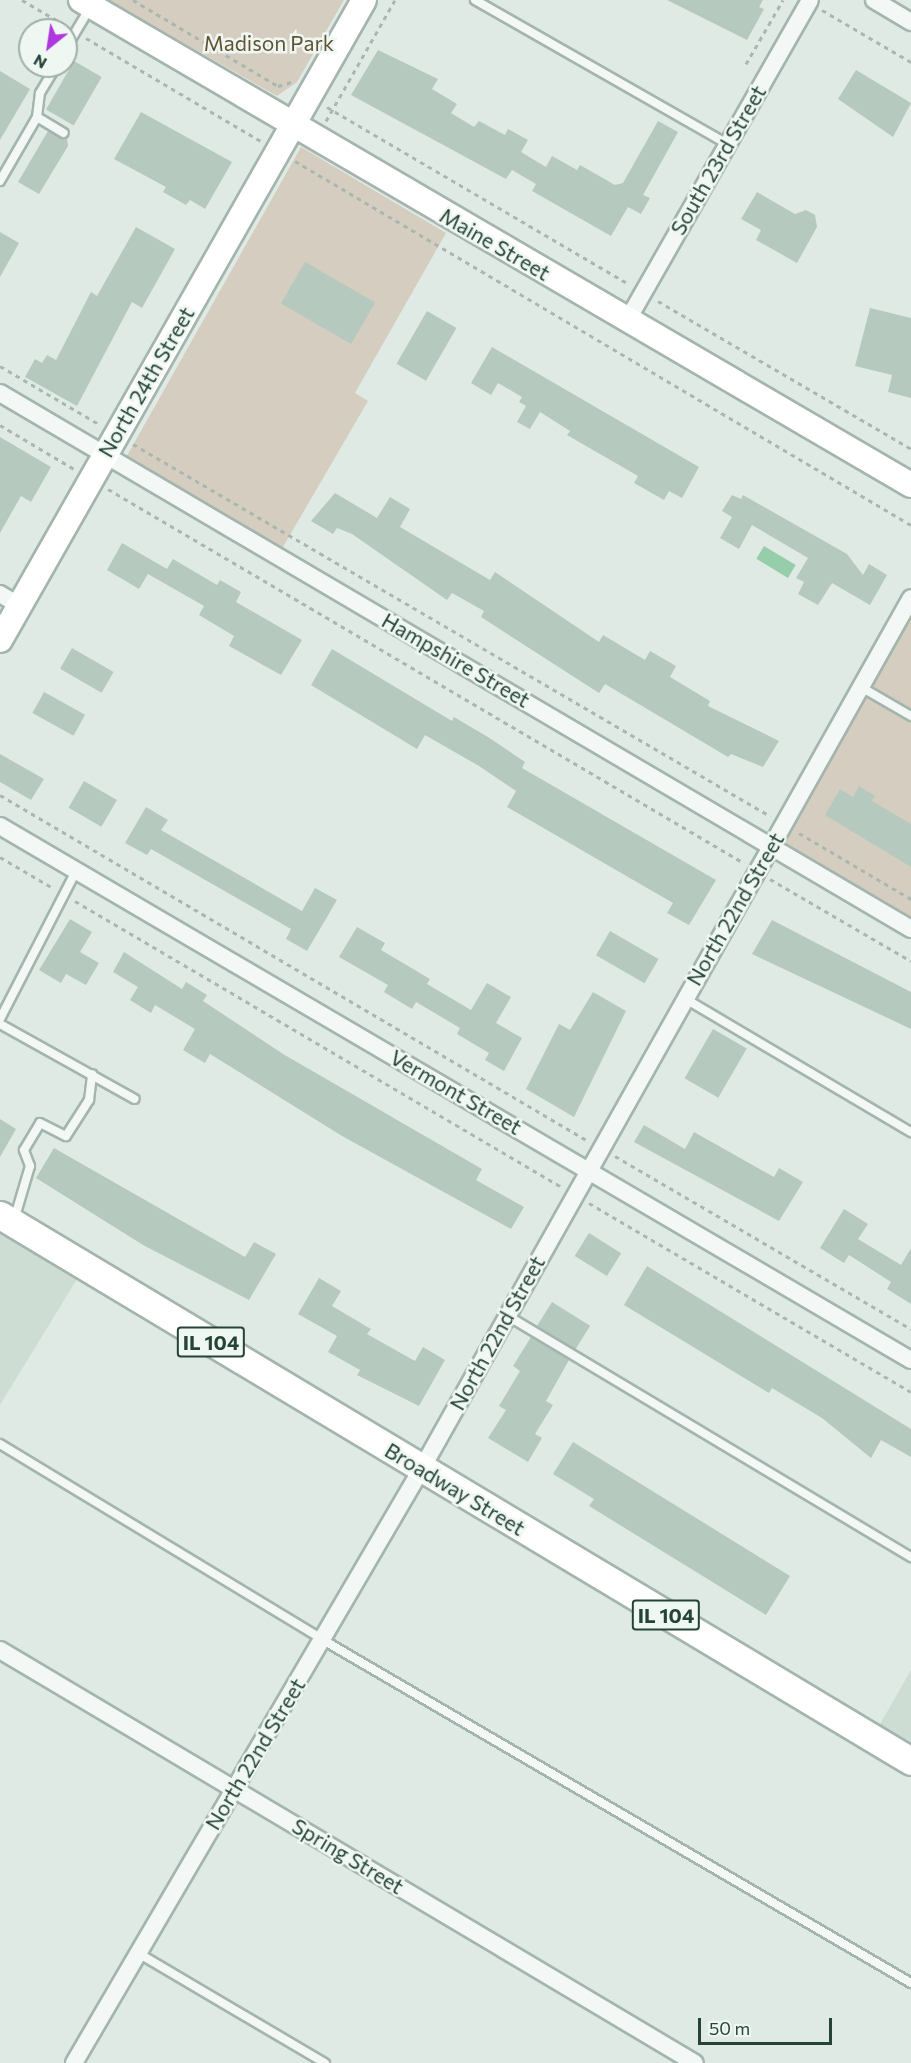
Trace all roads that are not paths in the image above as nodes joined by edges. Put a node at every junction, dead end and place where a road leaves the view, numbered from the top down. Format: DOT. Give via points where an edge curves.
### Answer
graph roads {
  1 [pos="364,0"];
  2 [pos="476,0"];
  3 [pos="874,0"];
  4 [pos="809,1"];
  5 [pos="86,3"];
  6 [pos="911,22"];
  7 [pos="78,26"];
  8 [pos="48,78"];
  9 [pos="37,117"];
  10 [pos="292,125"];
  11 [pos="64,133"];
  12 [pos="728,144"];
  13 [pos="0,181"];
  14 [pos="627,321"];
  15 [pos="0,393"];
  16 [pos="111,444"];
  17 [pos="911,485"];
  18 [pos="911,598"];
  19 [pos="10,600"];
  20 [pos="0,640"];
  21 [pos="861,687"];
  22 [pos="911,717"];
  23 [pos="0,826"];
  24 [pos="771,846"];
  25 [pos="76,871"];
  26 [pos="911,928"];
  27 [pos="684,998"];
  28 [pos="0,1019"];
  29 [pos="0,1024"];
  30 [pos="92,1074"];
  31 [pos="135,1099"];
  32 [pos="911,1132"];
  33 [pos="587,1169"];
  34 [pos="7,1219"];
  35 [pos="508,1316"];
  36 [pos="911,1360"];
  37 [pos="0,1444"];
  38 [pos="421,1470"];
  39 [pos="911,1557"];
  40 [pos="323,1640"];
  41 [pos="0,1650"];
  42 [pos="911,1761"];
  43 [pos="234,1788"];
  44 [pos="138,1953"];
  45 [pos="911,1983"];
  46 [pos="75,2063"];
  47 [pos="325,2063"];
  48 [pos="695,2063"];
  1 -- 10 [label="street, North 24th Street" via="297,87"];
  2 -- 12 [label="lane"];
  3 -- 6 [label="street"];
  4 -- 12 [label="street, South 23rd Street"];
  5 -- 7 [label="lane"];
  5 -- 10 [label="street, Maine Street"];
  8 -- 9 [label="lane" via="39,93"];
  9 -- 11 [label="lane"];
  9 -- 13 [label="lane"];
  10 -- 14 [label="street, Maine Street"];
  10 -- 16 [label="street, North 24th Street"];
  12 -- 14 [label="street, South 23rd Street"];
  14 -- 17 [label="street, Maine Street"];
  15 -- 16 [label="street, Hampshire Street"];
  16 -- 19 [label="street, North 24th Street"];
  16 -- 24 [label="street, Hampshire Street"];
  18 -- 21 [label="street, North 22nd Street"];
  19 -- 20 [label="street, North 24th Street"];
  21 -- 22 [label="lane"];
  21 -- 24 [label="street, North 22nd Street"];
  23 -- 25 [label="street, Vermont Street"];
  24 -- 26 [label="street, Hampshire Street"];
  24 -- 27 [label="street, North 22nd Street"];
  25 -- 28 [label="lane"];
  25 -- 33 [label="street, Vermont Street"];
  27 -- 32 [label="lane"];
  27 -- 33 [label="street, North 22nd Street"];
  29 -- 30 [label="lane"];
  30 -- 31 [label="lane"];
  30 -- 34 [label="lane" via="88,1100 66,1136 40,1124 24,1150 30,1166"];
  33 -- 35 [label="street, North 22nd Street"];
  33 -- 36 [label="street, Vermont Street"];
  34 -- 38 [label="main road, Broadway Street / IL 104"];
  35 -- 38 [label="street, North 22nd Street"];
  35 -- 39 [label="lane"];
  37 -- 40 [label="lane"];
  38 -- 40 [label="street, North 22nd Street"];
  38 -- 42 [label="main road, Broadway Street / IL 104"];
  40 -- 43 [label="street, North 22nd Street"];
  40 -- 45 [label="lane"];
  41 -- 43 [label="street, Spring Street"];
  43 -- 44 [label="street, North 22nd Street"];
  43 -- 48 [label="street, Spring Street"];
  44 -- 46 [label="street, North 22nd Street"];
  44 -- 47 [label="lane"];
}
